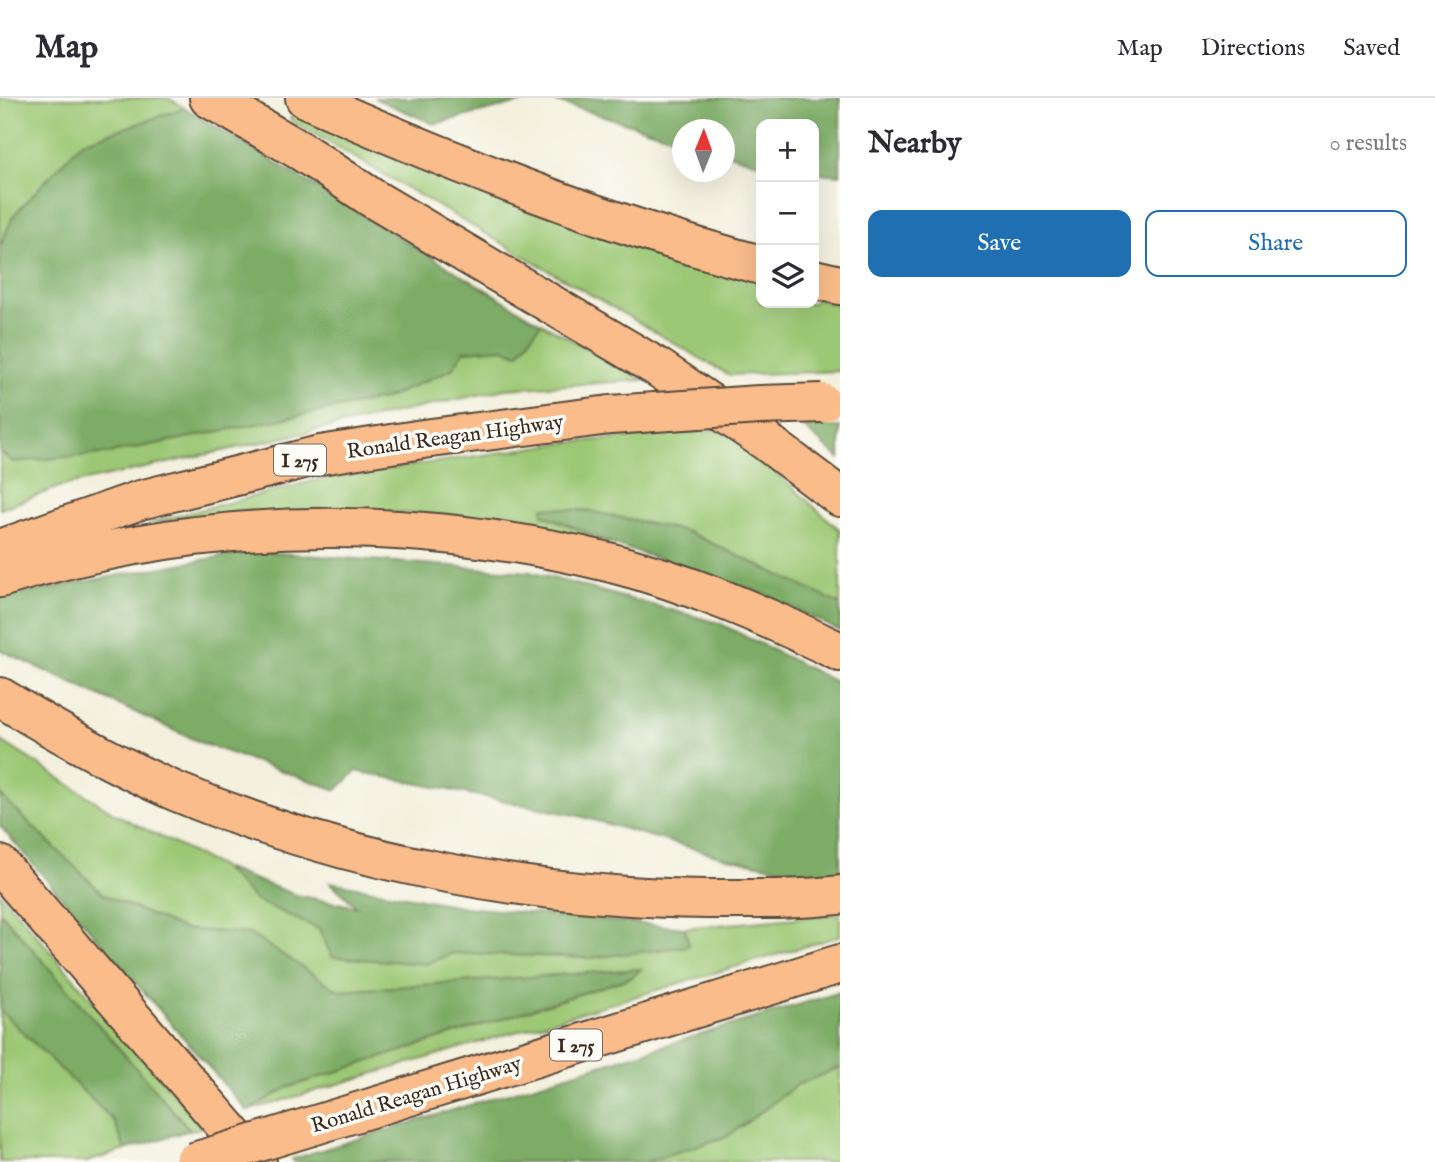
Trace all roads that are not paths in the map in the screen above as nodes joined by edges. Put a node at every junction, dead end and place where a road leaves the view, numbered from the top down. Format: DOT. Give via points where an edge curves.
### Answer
graph roads {
  1 [pos="209,98"];
  2 [pos="306,98"];
  3 [pos="756,264"];
  4 [pos="819,280"];
  5 [pos="840,285"];
  6 [pos="831,403"];
  7 [pos="840,497"];
  8 [pos="0,550"];
  9 [pos="0,578"];
  10 [pos="840,652"];
  11 [pos="0,697"];
  12 [pos="0,865"];
  13 [pos="840,895"];
  14 [pos="840,964"];
  15 [pos="194,1162"];
  16 [pos="257,1162"];
  1 -- 7 [label="highway" via="657,367"];
  2 -- 3 [label="highway" via="576,206"];
  4 -- 5 [label="highway"];
  6 -- 8 [label="highway, Ronald Reagan Highway / I 275, bridge" via="610,415 320,455 140,500"];
  9 -- 10 [label="highway" via="117,548 250,530 324,527 451,534 620,566 739,607"];
  11 -- 13 [label="highway" via="175,791 273,828 365,855 550,890 745,899"];
  12 -- 16 [label="highway"];
  14 -- 15 [label="highway, Ronald Reagan Highway / I 275, bridge"];
}
